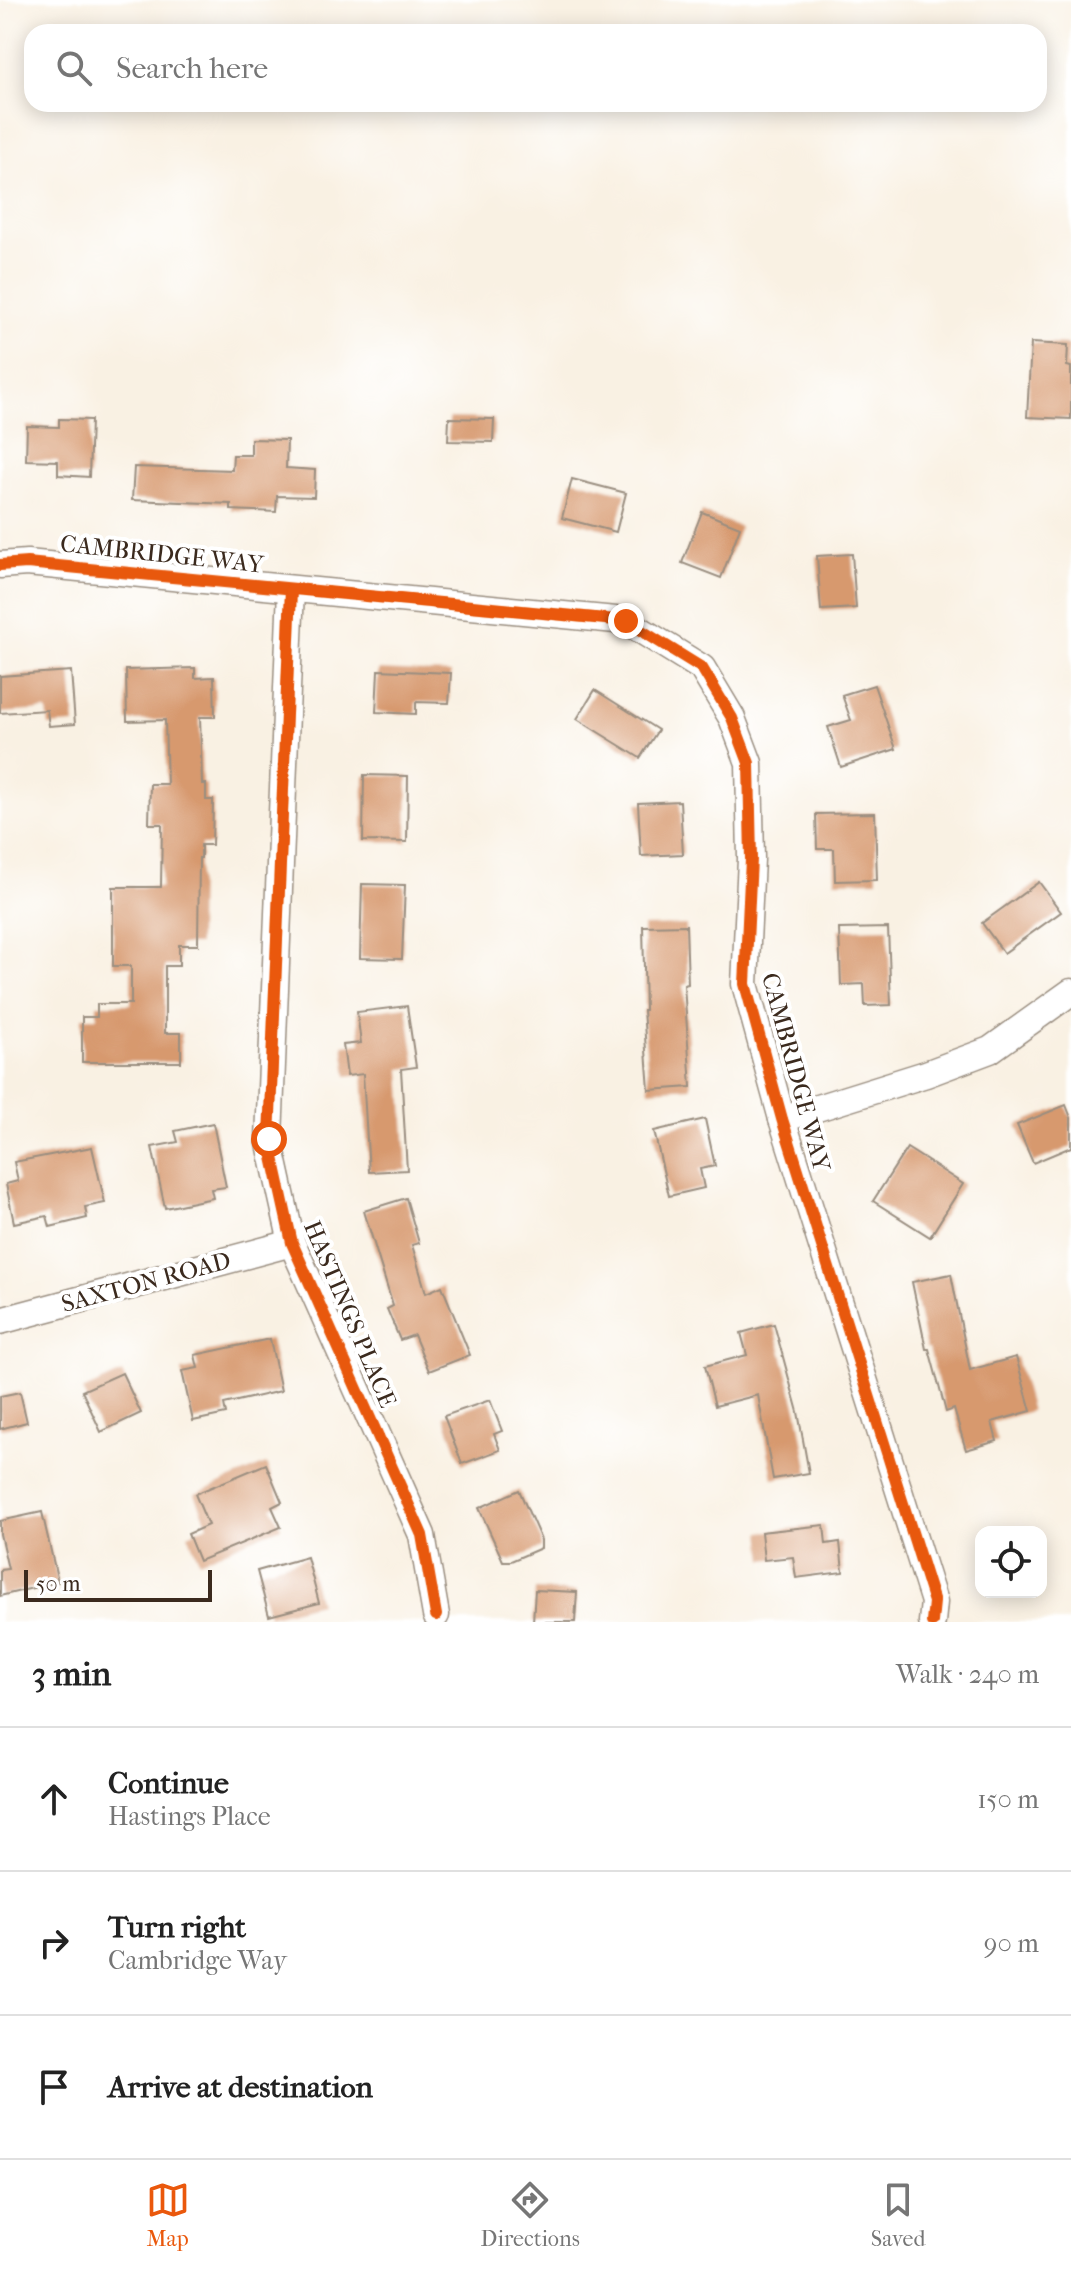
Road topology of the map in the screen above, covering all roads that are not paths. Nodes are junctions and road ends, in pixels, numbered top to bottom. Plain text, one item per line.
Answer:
1 (0, 565) edge
2 (291, 589) junction
3 (1068, 1002) edge
4 (782, 1119) junction
5 (292, 1243) junction
6 (0, 1321) edge
7 (436, 1615) dead end
8 (932, 1622) edge

1 - 2 street, CAMBRIDGE WAY
2 - 4 street, CAMBRIDGE WAY
2 - 5 street, HASTINGS PLACE
3 - 4 street
4 - 8 street, CAMBRIDGE WAY
5 - 6 street, SAXTON ROAD
5 - 7 street, HASTINGS PLACE

